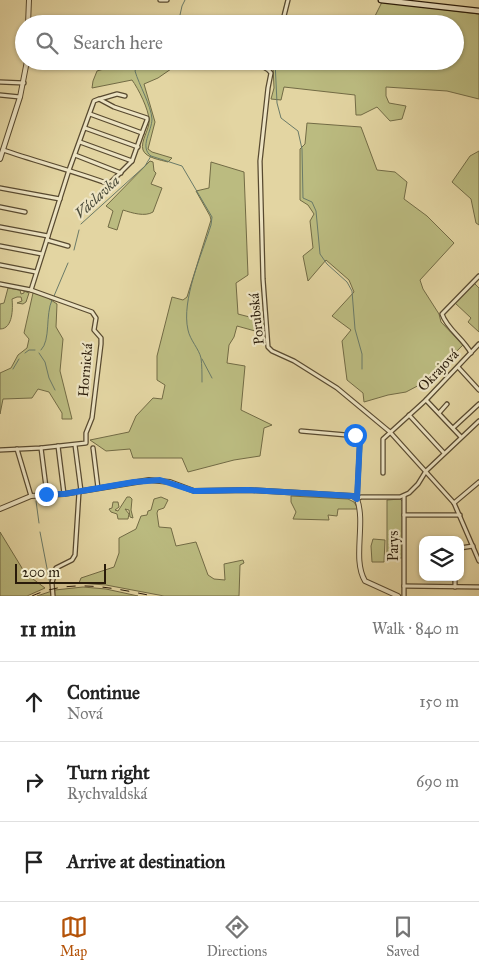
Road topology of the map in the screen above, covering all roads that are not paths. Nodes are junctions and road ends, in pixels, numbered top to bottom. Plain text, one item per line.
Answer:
1 (29, 0) edge
2 (160, 0) edge
3 (167, 0) edge
4 (288, 0) edge
5 (381, 0) edge
6 (479, 11) edge
7 (28, 15) edge
8 (284, 15) edge
9 (26, 70) edge
10 (268, 70) edge
11 (0, 82) edge
12 (24, 83) junction
13 (0, 95) edge
14 (20, 96) junction
15 (125, 96) dead end
16 (99, 99) junction
17 (90, 114) junction
18 (85, 128) junction
19 (142, 133) junction
20 (80, 142) junction
21 (138, 147) junction
22 (3, 150) junction
23 (75, 156) junction
24 (0, 159) edge
25 (132, 161) junction
26 (70, 170) junction
27 (121, 173) junction
28 (0, 188) edge
29 (60, 199) junction
30 (0, 207) edge
31 (25, 212) dead end
32 (0, 227) edge
33 (47, 238) junction
34 (0, 246) edge
35 (68, 246) dead end
36 (42, 254) junction
37 (0, 265) edge
38 (36, 272) junction
39 (479, 276) edge
40 (0, 284) edge
41 (30, 290) junction
42 (479, 344) edge
43 (471, 352) junction
44 (458, 367) junction
45 (479, 390) edge
46 (426, 400) junction
47 (447, 404) dead end
48 (479, 404) edge
49 (439, 413) junction
50 (409, 415) junction
51 (479, 421) edge
52 (453, 428) junction
53 (301, 431) dead end
54 (390, 432) junction
55 (461, 437) junction
56 (75, 444) junction
57 (58, 446) junction
58 (41, 448) junction
59 (93, 448) dead end
60 (16, 449) junction
61 (0, 450) edge
62 (444, 453) junction
63 (426, 471) junction
64 (383, 473) dead end
65 (479, 482) edge
66 (98, 488) junction
67 (80, 492) junction
68 (46, 494) junction
69 (64, 494) junction
70 (32, 496) junction
71 (404, 496) junction
72 (357, 499) junction
73 (454, 503) junction
74 (0, 509) edge
75 (404, 515) junction
76 (460, 515) junction
77 (473, 546) junction
78 (464, 547) edge
79 (479, 561) edge
80 (455, 581) edge
81 (404, 586) junction
82 (454, 587) junction
83 (479, 587) edge
84 (53, 596) edge
85 (398, 596) edge
86 (404, 596) edge

1 - 7 street
2 - 3 street
4 - 8 street
5 - 6 main road
9 - 12 street
10 - 54 street, Porubská
11 - 12 street
12 - 14 street
13 - 14 street
14 - 22 street
15 - 16 street
16 - 17 street
16 - 19 street
17 - 18 street
17 - 19 street
18 - 20 street
18 - 21 street
19 - 21 street
20 - 23 street
20 - 25 street
21 - 25 street
22 - 24 street
22 - 26 street
23 - 26 street
23 - 27 street
25 - 27 street
26 - 27 street
26 - 29 street
28 - 29 street
29 - 33 street
30 - 31 street
32 - 33 street
33 - 35 street
33 - 36 street
34 - 36 street
36 - 38 street
37 - 38 street
38 - 41 street
39 - 43 street, Okrajová
40 - 41 street, Hornická
41 - 56 street, Hornická
42 - 43 street
43 - 44 street, Okrajová
44 - 45 street
44 - 46 street, Okrajová
46 - 49 street
46 - 50 street, Okrajová
47 - 49 street
48 - 52 street
49 - 52 street
50 - 54 street, Okrajová
50 - 62 street
51 - 55 street
52 - 55 street
53 - 72 street
54 - 63 street, Porubská
54 - 64 street
55 - 62 street
56 - 57 street
56 - 67 street
57 - 58 street
57 - 69 street
58 - 60 street
58 - 68 street
59 - 66 street
60 - 61 street
60 - 70 street
62 - 63 street
63 - 71 street
63 - 73 street, Porubská
65 - 73 street
66 - 67 street
66 - 72 street
67 - 69 street
67 - 84 street
68 - 69 street
68 - 70 street
70 - 74 street
71 - 72 street
71 - 75 street, Parys
72 - 85 street
73 - 76 street, Porubská
75 - 76 street
75 - 81 street, Parys
76 - 77 street, Porubská
77 - 78 street
77 - 79 street, Porubská
80 - 82 street
81 - 82 street
81 - 86 street, Parys
82 - 83 street

